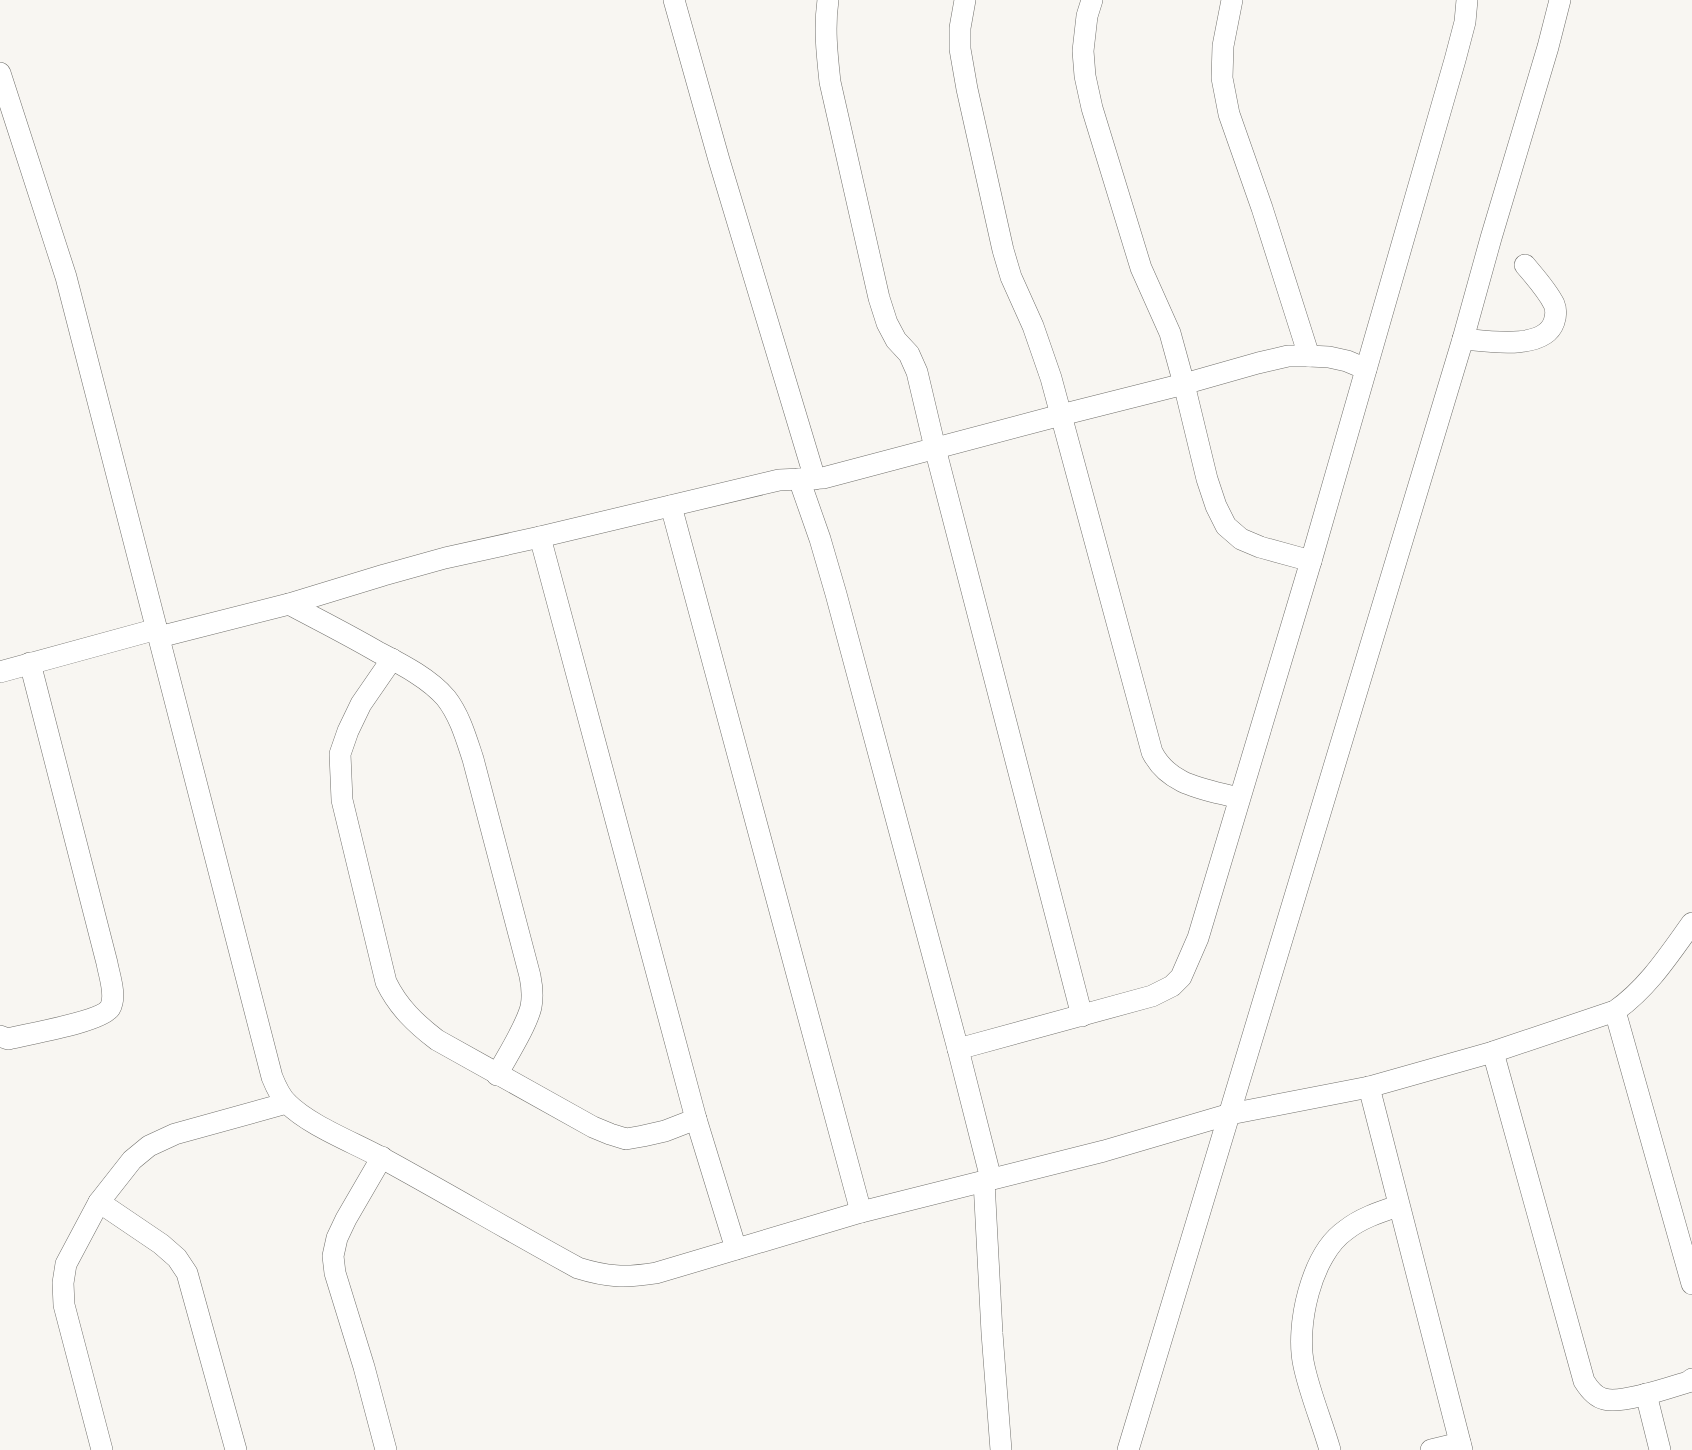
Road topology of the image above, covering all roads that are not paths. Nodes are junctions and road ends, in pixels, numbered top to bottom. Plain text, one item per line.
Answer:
1 (674, 0) edge
2 (828, 0) edge
3 (965, 0) edge
4 (1092, 0) edge
5 (1232, 0) edge
6 (1467, 0) edge
7 (1560, 0) edge
8 (0, 73) edge
9 (4, 99) edge
10 (1525, 264) dead end
11 (1463, 339) junction
12 (1309, 356) junction
13 (1366, 369) junction
14 (1184, 384) junction
15 (1061, 415) junction
16 (935, 448) junction
17 (807, 479) junction
18 (671, 506) junction
19 (540, 537) junction
20 (1311, 561) junction
21 (289, 604) junction
22 (158, 633) junction
23 (392, 659) junction
24 (30, 663) junction
25 (0, 672) edge
26 (1239, 798) junction
27 (1692, 924) edge
28 (1615, 1011) junction
29 (1082, 1016) junction
30 (0, 1036) edge
31 (958, 1049) junction
32 (1493, 1052) junction
33 (497, 1075) junction
34 (1368, 1088) junction
35 (287, 1103) junction
36 (1230, 1114) junction
37 (696, 1119) junction
38 (382, 1158) junction
39 (987, 1180) junction
40 (99, 1202) junction
41 (1398, 1206) junction
42 (861, 1212) junction
43 (736, 1250) junction
44 (1692, 1284) edge
45 (1692, 1379) edge
46 (1646, 1394) junction
47 (1461, 1446) edge
48 (102, 1450) edge
49 (236, 1450) edge
50 (386, 1450) edge
51 (1001, 1450) edge
52 (1128, 1450) edge
53 (1330, 1450) edge
54 (1431, 1450) edge
55 (1660, 1450) edge

1 - 17 street
2 - 16 street
3 - 15 street
4 - 14 street
5 - 12 street
6 - 13 street
7 - 11 street
8 - 9 street
9 - 22 street
10 - 11 street
11 - 36 street
12 - 13 street
12 - 14 street
13 - 20 street
14 - 15 street
14 - 20 street
15 - 16 street
15 - 26 street
16 - 17 street
16 - 29 street
17 - 18 street
17 - 31 street
18 - 19 street
18 - 42 street
19 - 21 street
19 - 37 street
20 - 26 street
21 - 22 street
21 - 23 street
22 - 24 street
22 - 35 street
23 - 33 street
23 - 33 street
24 - 25 street
24 - 30 street
26 - 29 street
27 - 28 street
28 - 32 street
28 - 44 street
29 - 31 street
31 - 39 street
32 - 34 street
32 - 46 street
33 - 37 street
34 - 36 street
34 - 41 street
35 - 38 street
35 - 40 street
36 - 39 street
36 - 52 street
37 - 43 street
38 - 43 street
38 - 50 street
39 - 42 street
39 - 51 street
40 - 48 street
40 - 49 street
41 - 47 street
41 - 53 street
42 - 43 street
45 - 46 street
46 - 55 street
47 - 54 street

